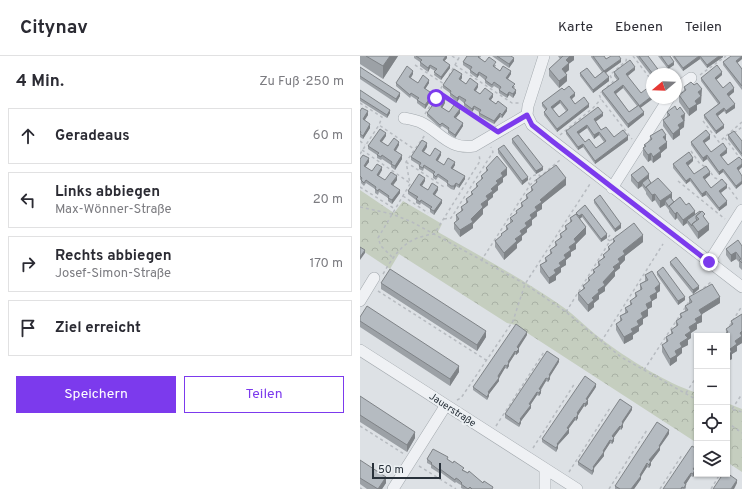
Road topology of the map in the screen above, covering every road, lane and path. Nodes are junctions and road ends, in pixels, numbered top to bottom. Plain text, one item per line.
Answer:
1 (452, 56) edge
2 (460, 56) edge
3 (544, 56) edge
4 (627, 56) edge
5 (633, 56) edge
6 (726, 56) edge
7 (458, 60) junction
8 (415, 65) dead end
9 (455, 66) junction
10 (646, 73) edge
11 (691, 78) joint
12 (444, 84) junction
13 (682, 85) edge
14 (438, 92) junction
15 (601, 98) junction
16 (360, 103) edge
17 (665, 104) edge
18 (528, 111) junction
19 (404, 118) dead end
20 (703, 121) dead end
21 (420, 122) junction
22 (742, 124) edge
23 (379, 125) junction
24 (429, 129) junction
25 (498, 132) junction
26 (730, 133) junction
27 (724, 138) junction
28 (360, 141) edge
29 (483, 141) junction
30 (552, 141) junction
31 (366, 145) junction
32 (638, 147) junction
33 (414, 149) junction
34 (362, 150) junction
35 (691, 151) dead end
36 (566, 152) junction
37 (360, 154) edge
38 (742, 161) edge
39 (406, 162) junction
40 (596, 175) junction
41 (540, 176) junction
42 (678, 181) dead end
43 (410, 184) junction
44 (530, 185) junction
45 (360, 186) edge
46 (444, 187) dead end
47 (612, 188) junction
48 (403, 196) junction
49 (742, 205) edge
50 (360, 207) edge
51 (394, 209) junction
52 (742, 210) edge
53 (428, 213) dead end
54 (392, 214) junction
55 (443, 219) junction
56 (733, 225) junction
57 (623, 232) edge
58 (434, 234) junction
59 (610, 235) dead end
60 (610, 241) junction
61 (663, 244) dead end
62 (392, 257) junction
63 (481, 261) junction
64 (709, 262) junction
65 (372, 282) junction
66 (711, 282) dead end
67 (525, 284) junction
68 (742, 287) edge
69 (360, 301) edge
70 (742, 306) edge
71 (566, 312) junction
72 (725, 333) edge
73 (601, 342) junction
74 (360, 350) edge
75 (544, 352) edge
76 (486, 360) junction
77 (644, 370) junction
78 (694, 381) edge
79 (575, 383) dead end
80 (686, 393) junction
81 (742, 394) edge
82 (694, 398) edge
83 (446, 405) junction
84 (610, 408) dead end
85 (732, 409) joint
86 (742, 412) edge
87 (730, 424) edge
88 (647, 430) dead end
89 (742, 433) edge
90 (490, 434) junction
91 (682, 455) dead end
92 (527, 458) junction
93 (545, 470) junction
94 (718, 477) edge
95 (564, 481) junction
96 (392, 489) edge
97 (545, 489) edge
98 (577, 489) edge
99 (609, 489) edge
100 (660, 489) edge
101 (711, 489) edge

1 - 7 path
2 - 7 path
3 - 18 street
4 - 15 path
5 - 10 path
6 - 11 path
7 - 9 path
8 - 12 path
9 - 12 path
9 - 18 path
11 - 13 street
12 - 14 path
14 - 21 path
14 - 25 path
15 - 30 path
15 - 32 path
16 - 23 path
17 - 32 street
18 - 25 street
18 - 30 street
19 - 21 street
20 - 27 path
21 - 24 street
22 - 26 path
22 - 26 path
23 - 31 path
23 - 33 path
24 - 29 street
24 - 33 path
25 - 29 street
26 - 27 path
27 - 38 path
28 - 31 path
29 - 55 path
29 - 55 path
30 - 36 street
31 - 34 path
32 - 47 street
33 - 39 path
34 - 37 path
34 - 43 path
35 - 49 path
36 - 40 street
36 - 41 path
39 - 43 path
39 - 46 path
40 - 47 street
40 - 67 path
41 - 44 path
41 - 44 path
42 - 56 path
43 - 48 path
44 - 63 path
45 - 51 path
47 - 64 street
48 - 51 path
48 - 53 path
50 - 54 path
51 - 54 path
52 - 56 street
54 - 58 path
54 - 62 path
55 - 58 path
56 - 64 street
57 - 60 path
58 - 62 path
58 - 63 path
59 - 60 path
60 - 71 path
61 - 73 path
62 - 65 path
63 - 67 path
64 - 68 street
65 - 69 street
65 - 76 path
66 - 77 path
67 - 71 path
67 - 76 path
70 - 72 path
71 - 73 path
73 - 77 path
74 - 83 street, Jauerstraße
75 - 90 path
76 - 83 path
77 - 80 path
78 - 80 path
79 - 92 path
80 - 82 path
81 - 85 path
83 - 90 street, Jauerstraße
83 - 96 street
84 - 95 path
85 - 86 path
87 - 89 path
88 - 99 path
90 - 92 street, Jauerstraße
91 - 100 path
92 - 93 street, Jauerstraße
93 - 95 street, Jauerstraße
93 - 97 street
94 - 101 path
95 - 98 street, Jauerstraße

